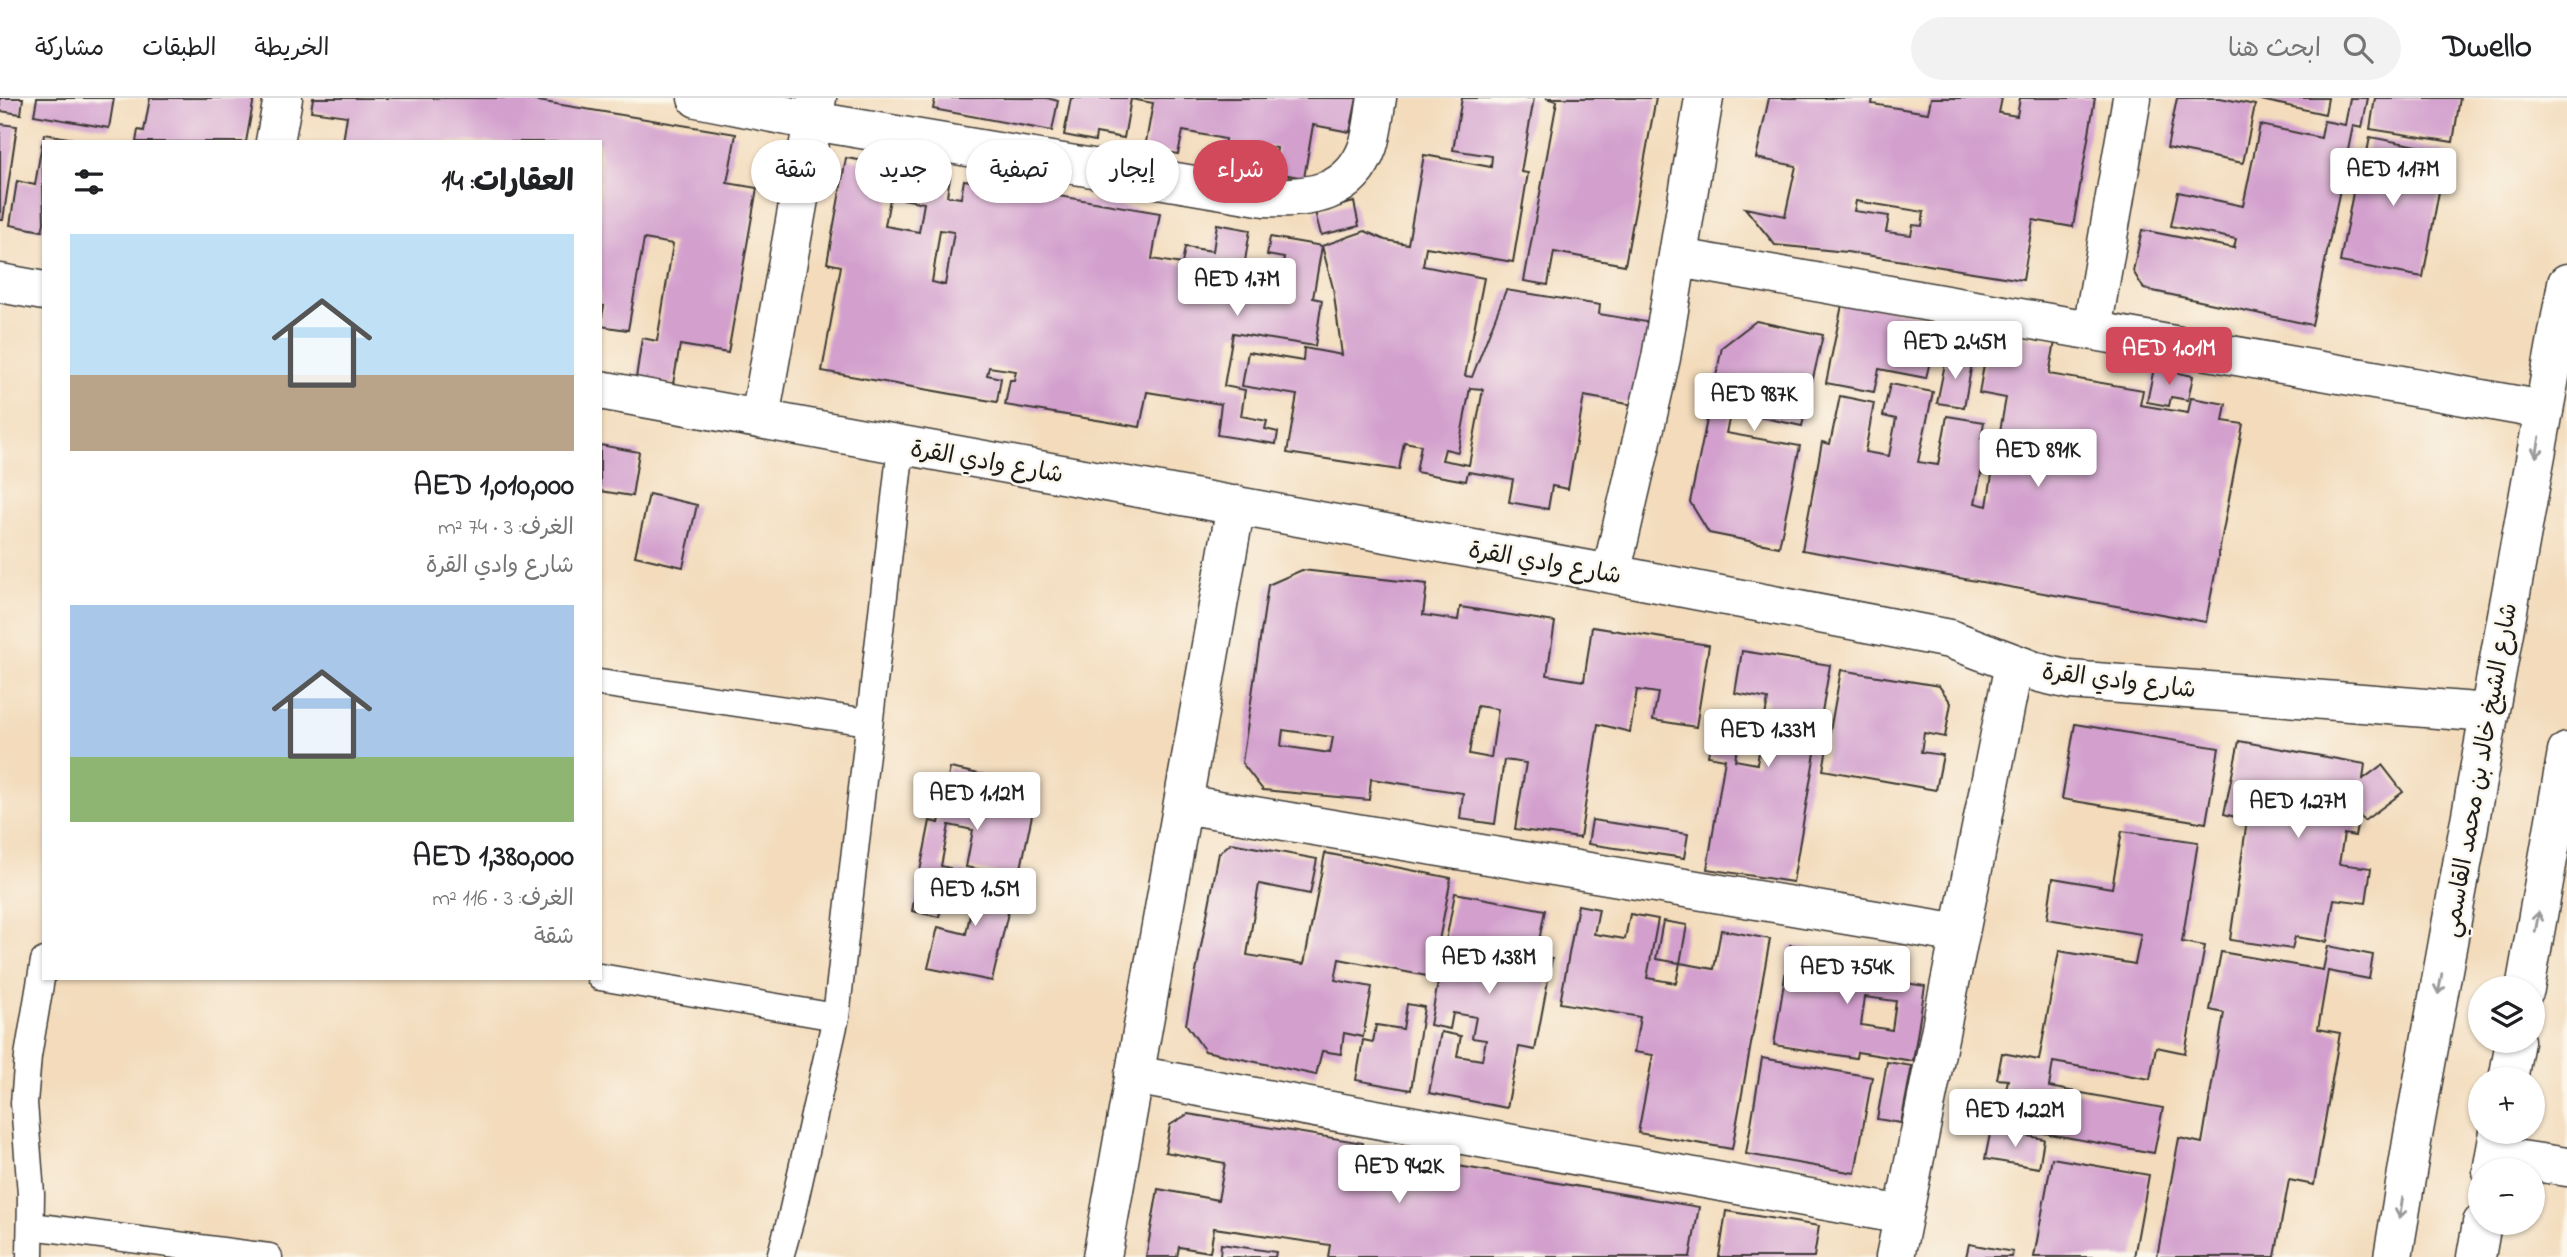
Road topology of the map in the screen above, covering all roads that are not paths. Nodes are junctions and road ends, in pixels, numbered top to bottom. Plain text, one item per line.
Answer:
1 (283, 98) edge
2 (697, 98) edge
3 (1377, 98) edge
4 (1704, 98) edge
5 (2132, 98) edge
6 (815, 109) edge
7 (275, 140) edge
8 (1679, 258) junction
9 (0, 283) edge
10 (2567, 283) edge
11 (42, 291) edge
12 (2092, 330) junction
13 (602, 390) edge
14 (2544, 410) junction
15 (760, 418) junction
16 (901, 446) junction
17 (1236, 505) junction
18 (1611, 574) junction
19 (2014, 664) junction
20 (602, 684) edge
21 (2489, 713) junction
22 (869, 722) junction
23 (2567, 752) edge
24 (1183, 804) junction
25 (1960, 934) junction
26 (42, 973) edge
27 (2527, 976) edge
28 (602, 977) edge
29 (836, 1017) junction
30 (1134, 1075) junction
31 (2495, 1153) edge
32 (2567, 1167) edge
33 (1903, 1215) junction
34 (32, 1226) junction
35 (2480, 1235) edge
36 (30, 1257) edge
37 (269, 1257) edge
38 (780, 1257) edge
39 (1102, 1257) edge
40 (1895, 1257) edge
41 (2393, 1257) edge
42 (2476, 1257) edge

1 - 7 street
2 - 6 street
3 - 6 street
4 - 8 street
5 - 12 street
6 - 15 street
8 - 12 street
8 - 18 street
9 - 11 street
10 - 14 street, شارع الشيخ خالد بن محمد القاسمي
12 - 14 street
13 - 15 street, شارع وادي القرة
14 -> 21 street, شارع الشيخ خالد بن محمد القاسمي
15 - 16 street, شارع وادي القرة
16 - 17 street, شارع وادي القرة
16 - 22 lane
17 - 18 street, شارع وادي القرة
17 - 24 street
18 - 19 street, شارع وادي القرة
19 - 21 street, شارع وادي القرة
19 - 25 street
20 - 22 lane
21 -> 41 street, شارع الشيخ خالد بن محمد القاسمي
22 - 29 lane
27 -> 23 street
24 - 25 street
24 - 30 street
25 - 33 street
26 - 34 lane
28 - 29 lane
29 - 38 lane
30 - 33 street
30 - 39 street
31 - 32 street
33 - 40 street
34 - 36 lane
34 - 37 lane
35 - 42 street

